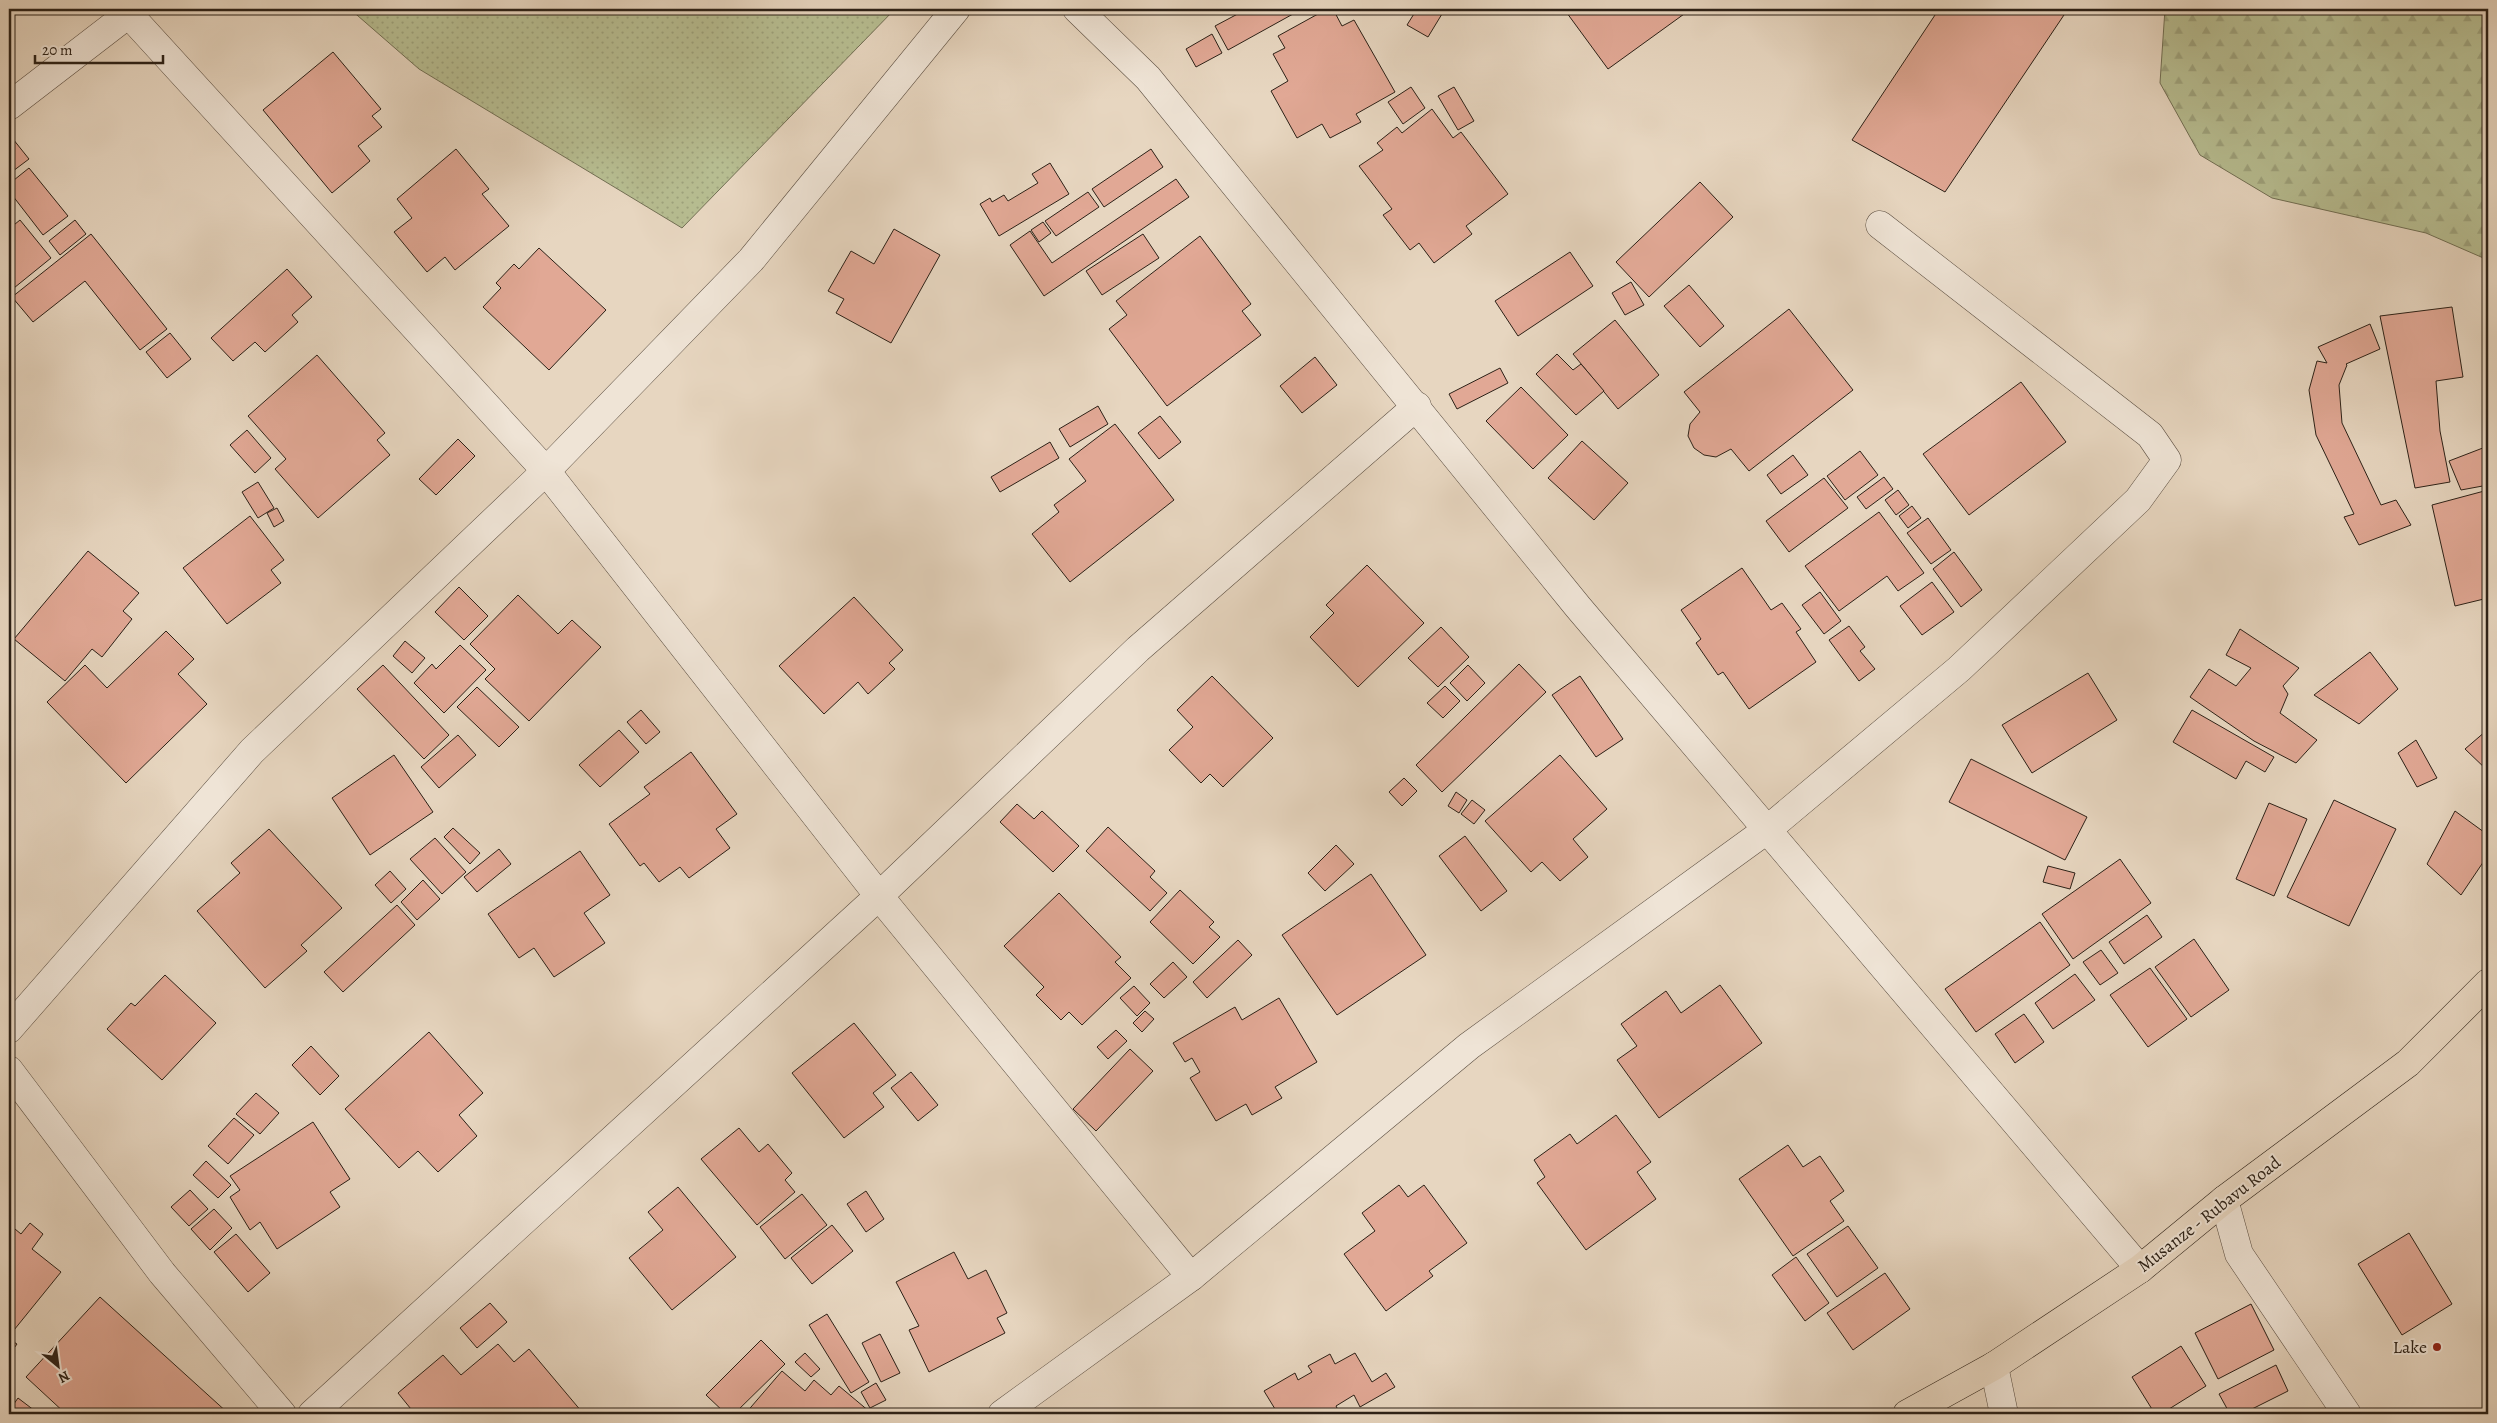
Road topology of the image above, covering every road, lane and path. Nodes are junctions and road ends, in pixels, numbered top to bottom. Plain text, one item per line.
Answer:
1 (956, 9) edge
2 (1077, 9) edge
3 (129, 11) edge
4 (9, 106) edge
5 (1880, 225) dead end
6 (1417, 406) junction
7 (546, 471) junction
8 (1768, 829) junction
9 (879, 896) junction
10 (2488, 983) edge
11 (9, 1030) edge
12 (9, 1070) edge
13 (2224, 1200) junction
14 (2140, 1269) junction
15 (1191, 1277) junction
16 (1994, 1366) junction
17 (282, 1414) edge
18 (312, 1414) edge
19 (1002, 1414) edge
20 (1907, 1414) edge
21 (2004, 1414) edge
22 (2347, 1414) edge

1 - 7 street
2 - 6 street
3 - 4 street
3 - 7 street
5 - 8 street
6 - 8 street
6 - 9 street
7 - 9 street
7 - 11 street
8 - 14 street
8 - 15 street
9 - 15 street
9 - 18 street
10 - 13 highway, Musanze - Rubavu Road
12 - 17 street
13 - 14 highway, Musanze - Rubavu Road
13 - 22 street
14 - 16 highway, Musanze - Rubavu Road
15 - 19 street
16 - 20 highway, Musanze - Rubavu Road
16 - 21 street

